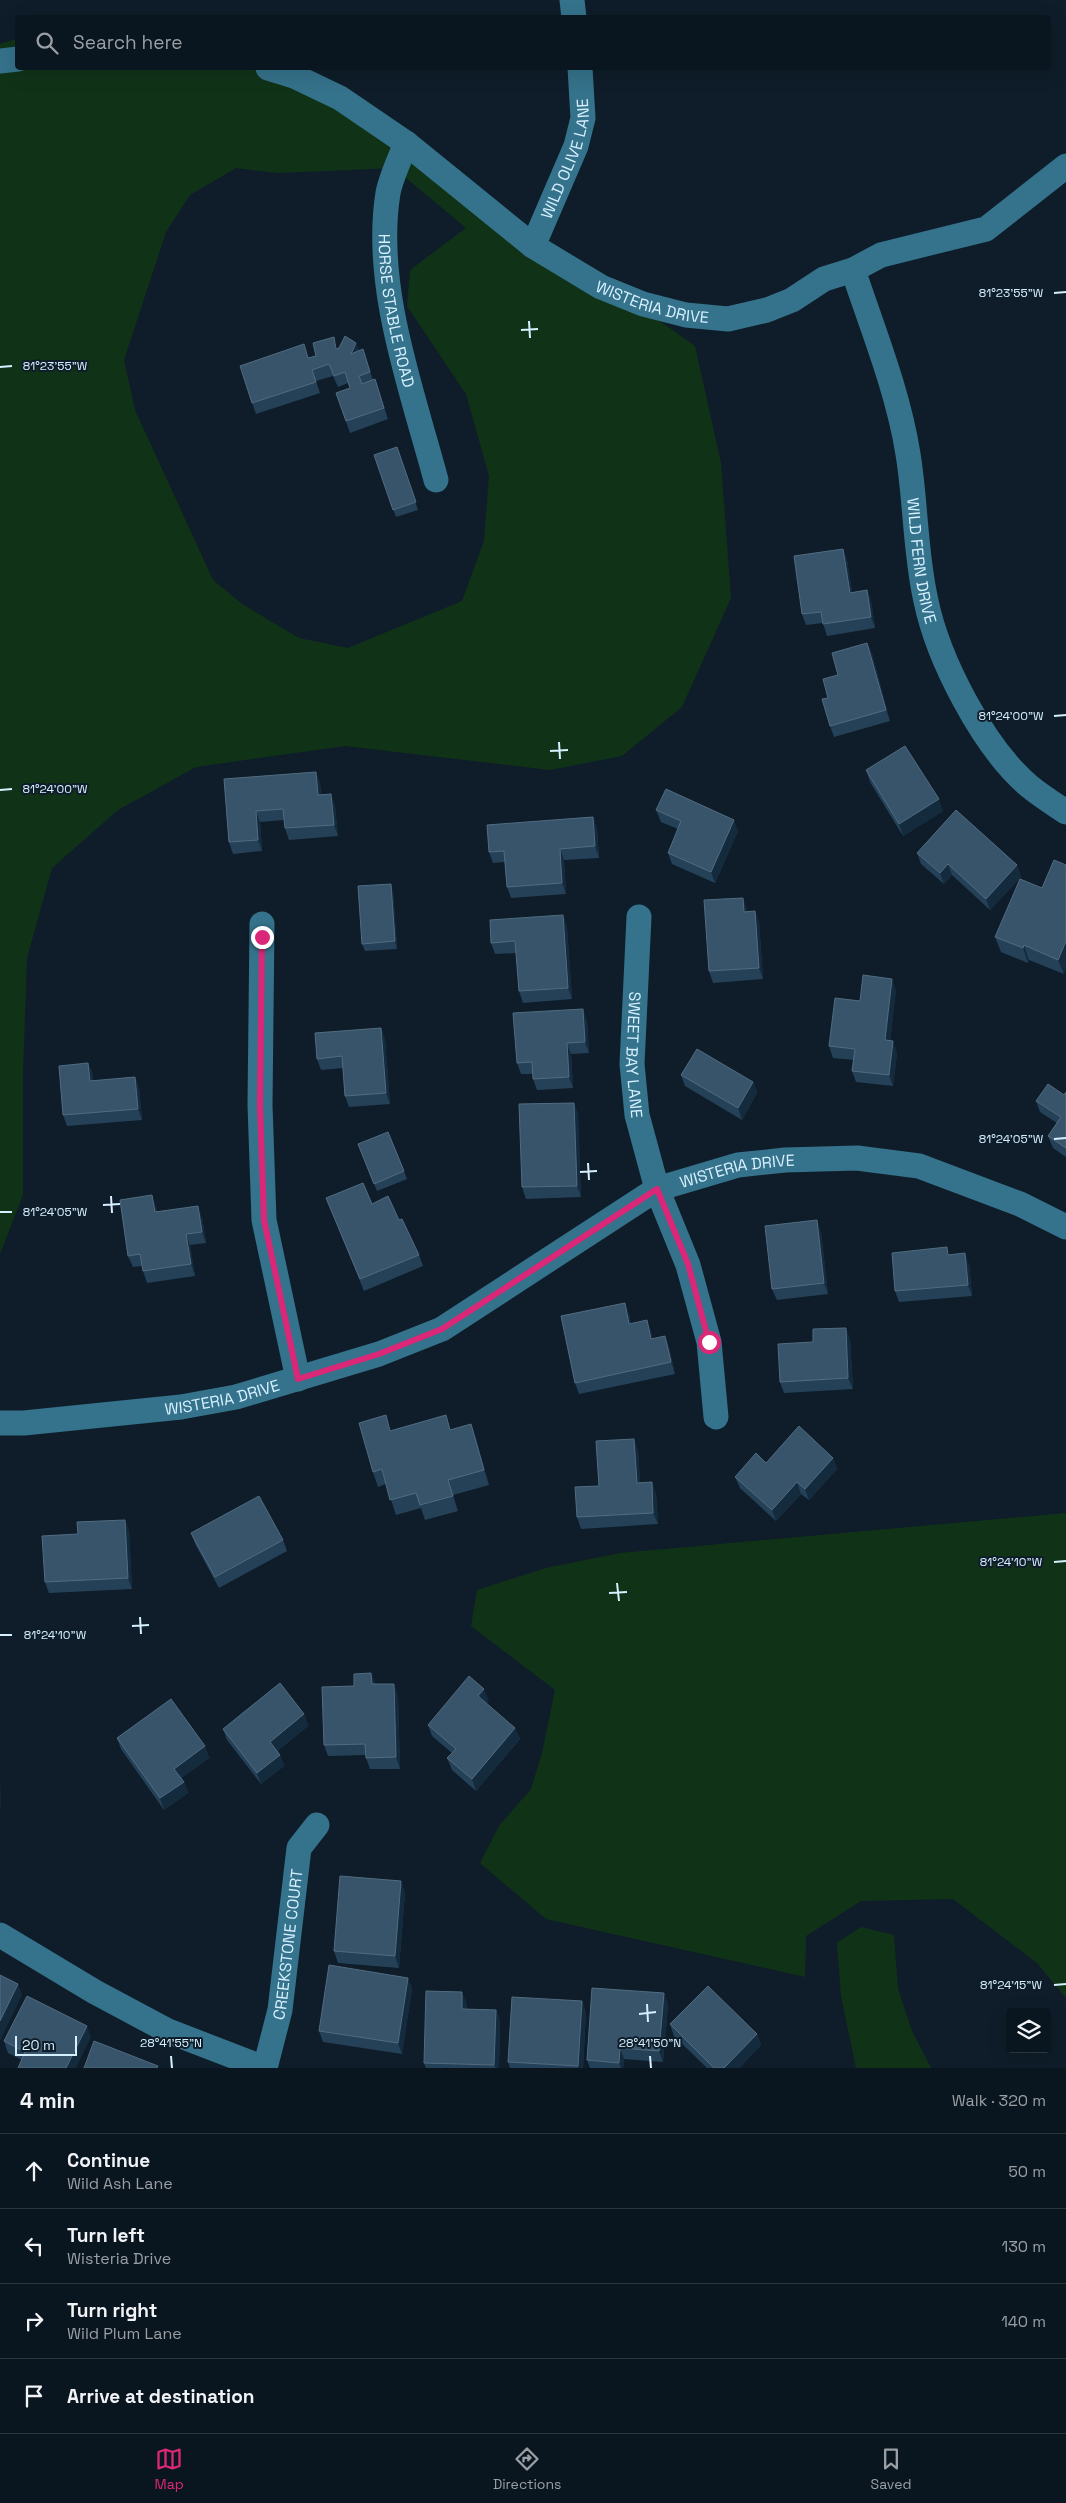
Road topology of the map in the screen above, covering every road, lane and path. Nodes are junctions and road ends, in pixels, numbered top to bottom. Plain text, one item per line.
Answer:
1 (572, 0) edge
2 (574, 15) edge
3 (15, 59) edge
4 (0, 61) edge
5 (274, 70) edge
6 (580, 70) edge
7 (406, 143) junction
8 (1066, 166) edge
9 (533, 246) junction
10 (853, 270) junction
11 (436, 480) dead end
12 (1066, 812) edge
13 (638, 917) dead end
14 (262, 924) dead end
15 (657, 1189) junction
16 (1066, 1226) edge
17 (298, 1379) junction
18 (716, 1417) dead end
19 (0, 1424) edge
20 (317, 1825) dead end
21 (0, 1935) edge
22 (264, 2068) edge

1 - 2 street
3 - 4 street
5 - 7 street, WISTERIA DRIVE
6 - 9 street, WILD OLIVE LANE
7 - 9 street, WISTERIA DRIVE
7 - 11 street, HORSE STABLE ROAD
8 - 10 street, WISTERIA DRIVE
9 - 10 street, WISTERIA DRIVE
10 - 12 street, WILD FERN DRIVE
13 - 15 street, SWEET BAY LANE
14 - 17 street
15 - 16 street, WISTERIA DRIVE
15 - 17 street, WISTERIA DRIVE
15 - 18 street, SWEET BAY LANE
17 - 19 street, WISTERIA DRIVE
20 - 22 street, CREEKSTONE COURT
21 - 22 street

